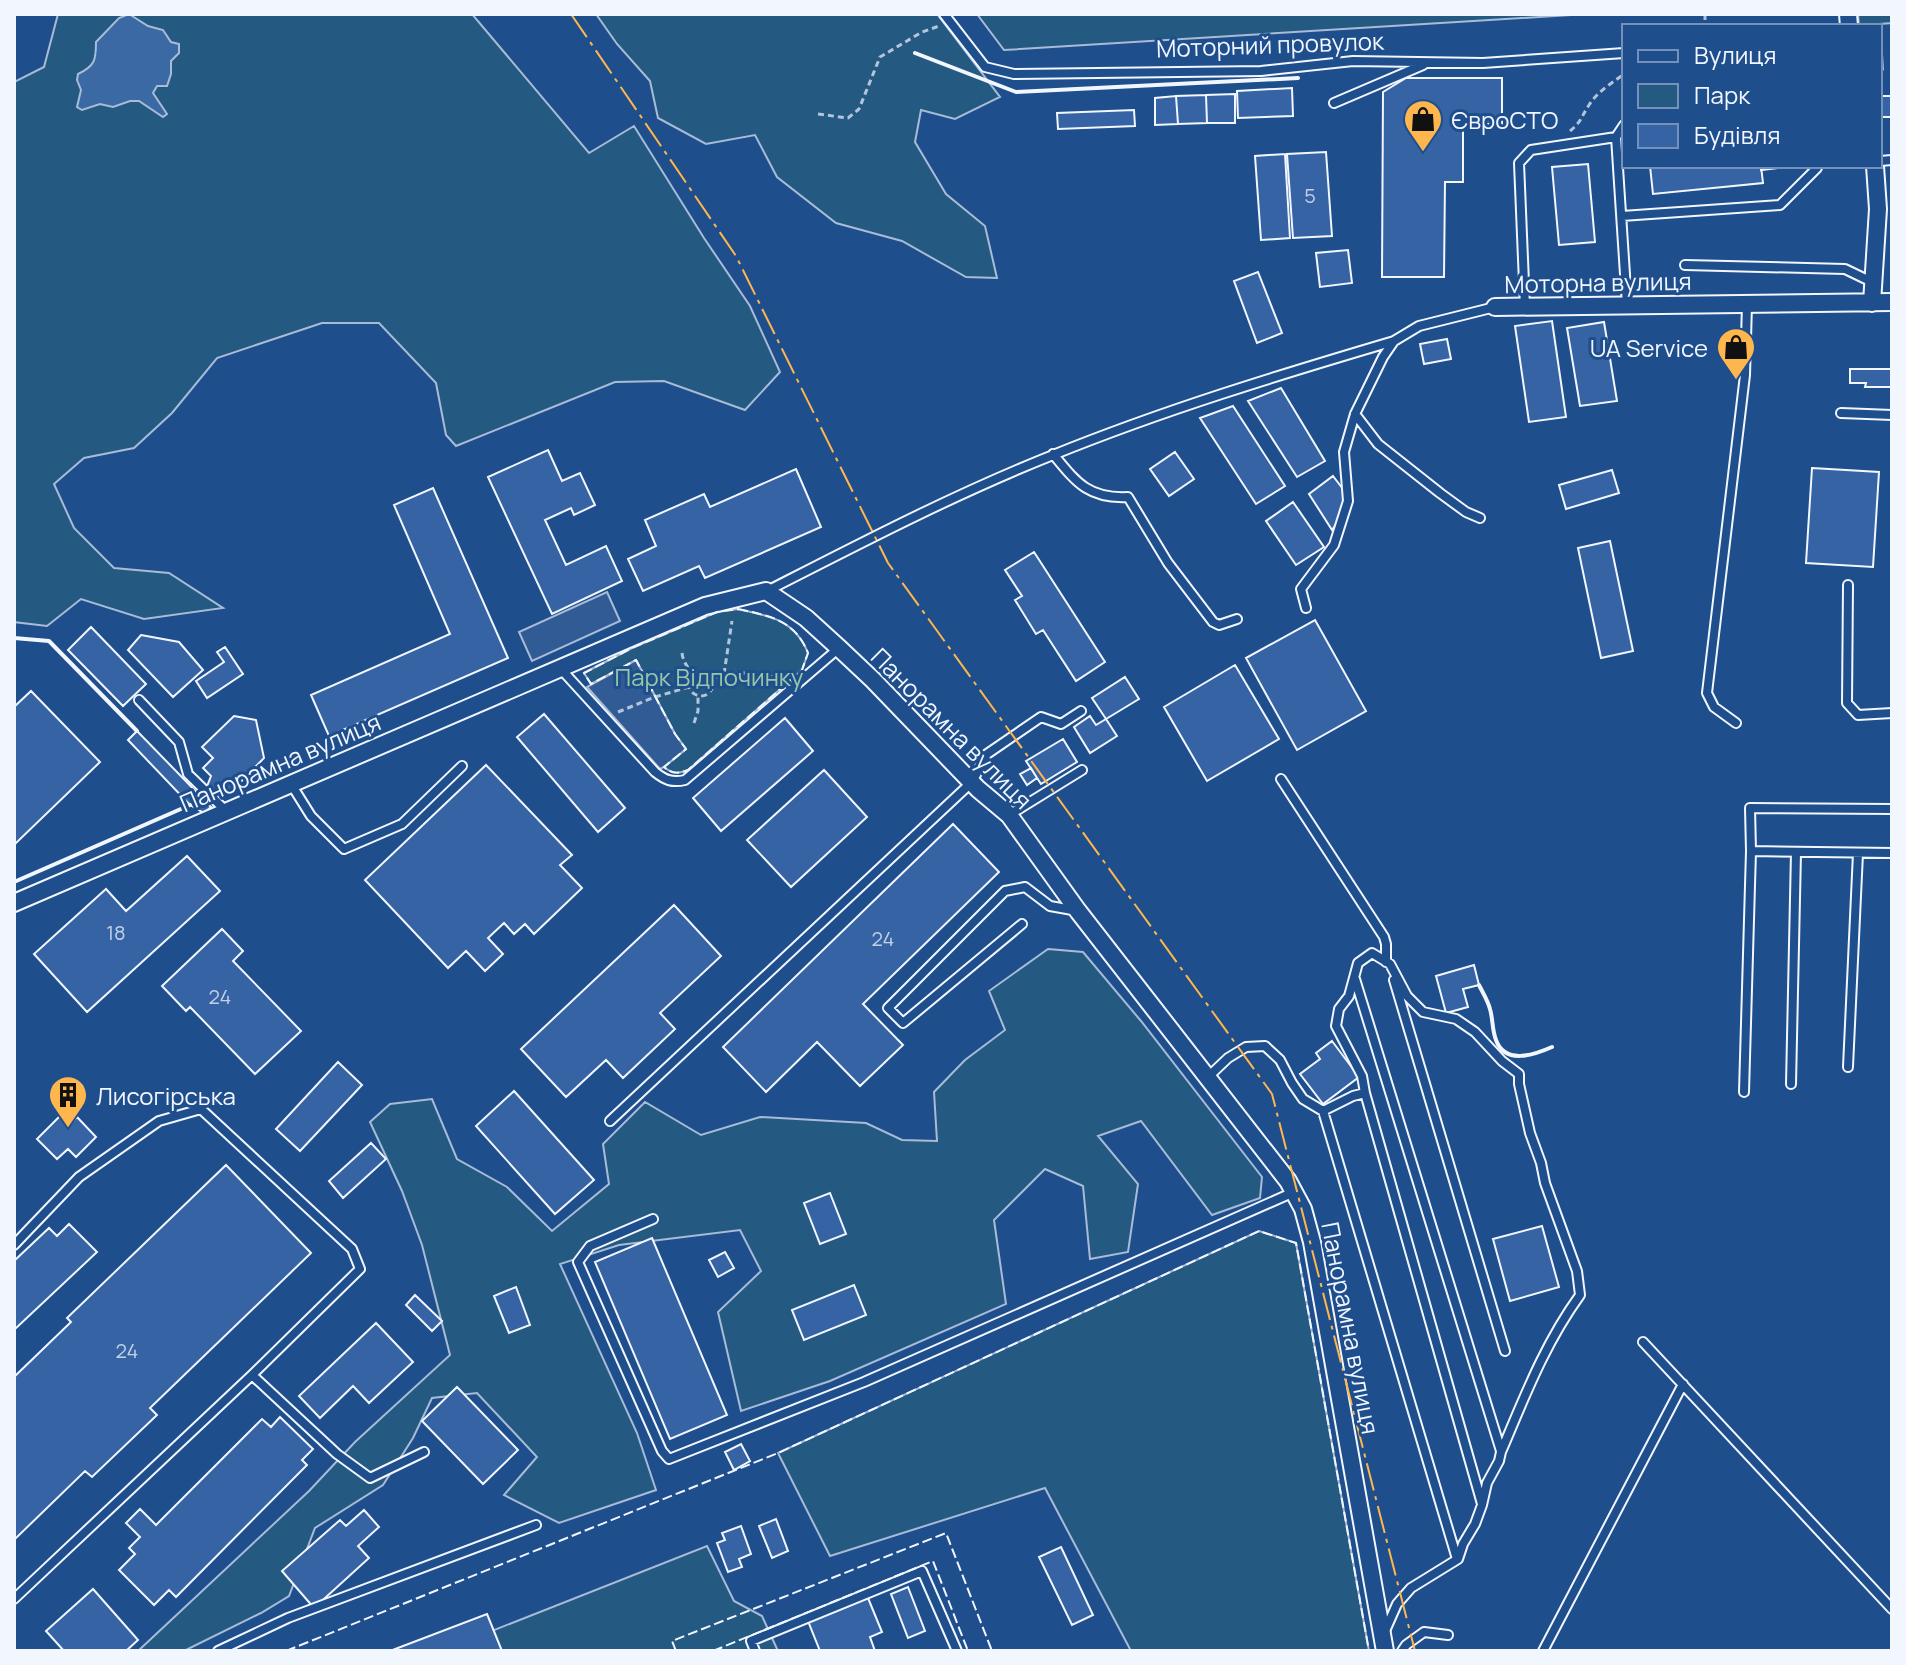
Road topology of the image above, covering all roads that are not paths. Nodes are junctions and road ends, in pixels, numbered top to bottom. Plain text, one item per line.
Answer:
1 (947, 18) edge
2 (1622, 53) edge
3 (1428, 63) junction
4 (1334, 103) dead end
5 (1622, 128) edge
6 (1616, 137) junction
7 (1817, 168) edge
8 (1875, 168) edge
9 (1622, 216) junction
10 (1685, 265) dead end
11 (1873, 283) junction
12 (1892, 302) edge
13 (1872, 303) junction
14 (1747, 304) junction
15 (1627, 305) junction
16 (1495, 307) joint
17 (1525, 307) junction
18 (1394, 341) junction
19 (1841, 413) dead end
20 (1355, 414) junction
21 (1892, 415) edge
22 (1053, 454) junction
23 (1480, 518) dead end
24 (1848, 585) dead end
25 (766, 591) junction
26 (1306, 608) dead end
27 (1237, 619) dead end
28 (839, 648) junction
29 (560, 668) junction
30 (139, 700) dead end
31 (1081, 711) dead end
32 (1892, 713) edge
33 (1736, 723) dead end
34 (462, 766) dead end
35 (1082, 770) dead end
36 (1281, 779) dead end
37 (972, 782) junction
38 (291, 783) junction
39 (1892, 809) edge
40 (226, 811) junction
41 (1009, 815) junction
42 (1751, 851) junction
43 (1796, 852) junction
44 (1858, 853) junction
45 (1892, 853) edge
46 (14, 903) edge
47 (1078, 911) junction
48 (1022, 924) dead end
49 (1388, 963) junction
50 (1354, 977) junction
51 (1848, 1067) dead end
52 (1208, 1078) junction
53 (1791, 1084) dead end
54 (1744, 1092) dead end
55 (1365, 1093) junction
56 (1323, 1111) junction
57 (610, 1121) dead end
58 (1294, 1192) junction
59 (653, 1219) dead end
60 (14, 1245) edge
61 (1643, 1342) dead end
62 (1505, 1351) dead end
63 (252, 1375) junction
64 (1683, 1384) junction
65 (424, 1452) dead end
66 (1501, 1452) junction
67 (1482, 1505) junction
68 (536, 1525) dead end
69 (1458, 1559) junction
70 (14, 1599) edge
71 (1892, 1609) edge
72 (1448, 1635) dead end
73 (1384, 1644) edge
74 (218, 1651) edge
75 (755, 1651) edge
76 (957, 1651) edge
77 (1402, 1651) edge
78 (1543, 1651) edge

1 - 3 lane, Моторний провулок
2 - 3 lane, Моторний провулок
3 - 4 lane
5 - 6 lane
6 - 9 lane
6 - 17 lane
7 - 9 lane
8 - 11 street
9 - 15 lane
10 - 11 lane
11 - 13 street
12 - 13 street, Моторна вулиця
13 - 14 street, Моторна вулиця
14 - 15 street, Моторна вулиця
14 - 33 lane
15 - 17 street, Моторна вулиця
16 - 17 street, Моторна вулиця
16 - 18 lane, Моторна вулиця
18 - 20 lane
18 - 22 lane, Моторна вулиця
19 - 21 lane
20 - 23 lane
20 - 26 lane
22 - 25 lane, Моторна вулиця
22 - 27 lane
24 - 32 lane
25 - 28 street, Панорамна вулиця
25 - 29 street, Панорамна вулиця
28 - 29 lane
28 - 37 street, Панорамна вулиця
29 - 38 street, Панорамна вулиця
30 - 40 lane
31 - 37 lane
34 - 38 lane
35 - 41 lane
36 - 49 lane
37 - 41 street, Панорамна вулиця
37 - 57 lane
38 - 40 street, Панорамна вулиця
39 - 42 lane
40 - 46 street, Панорамна вулиця
41 - 47 street, Панорамна вулиця
42 - 43 lane
42 - 54 lane
43 - 44 lane
43 - 53 lane
44 - 45 lane
44 - 51 lane
47 - 48 lane
47 - 52 street, Панорамна вулиця
49 - 50 lane
49 - 62 lane
49 - 66 lane
50 - 55 lane
50 - 66 lane
52 - 56 lane
52 - 58 street, Панорамна вулиця
55 - 56 lane
55 - 67 lane
56 - 69 lane
58 - 59 lane
58 - 73 street, Панорамна вулиця
60 - 63 lane
61 - 64 lane
63 - 65 lane
63 - 70 lane
64 - 71 lane
64 - 78 lane
66 - 67 lane
67 - 69 lane
68 - 74 lane
69 - 73 lane
72 - 77 lane
75 - 76 lane

